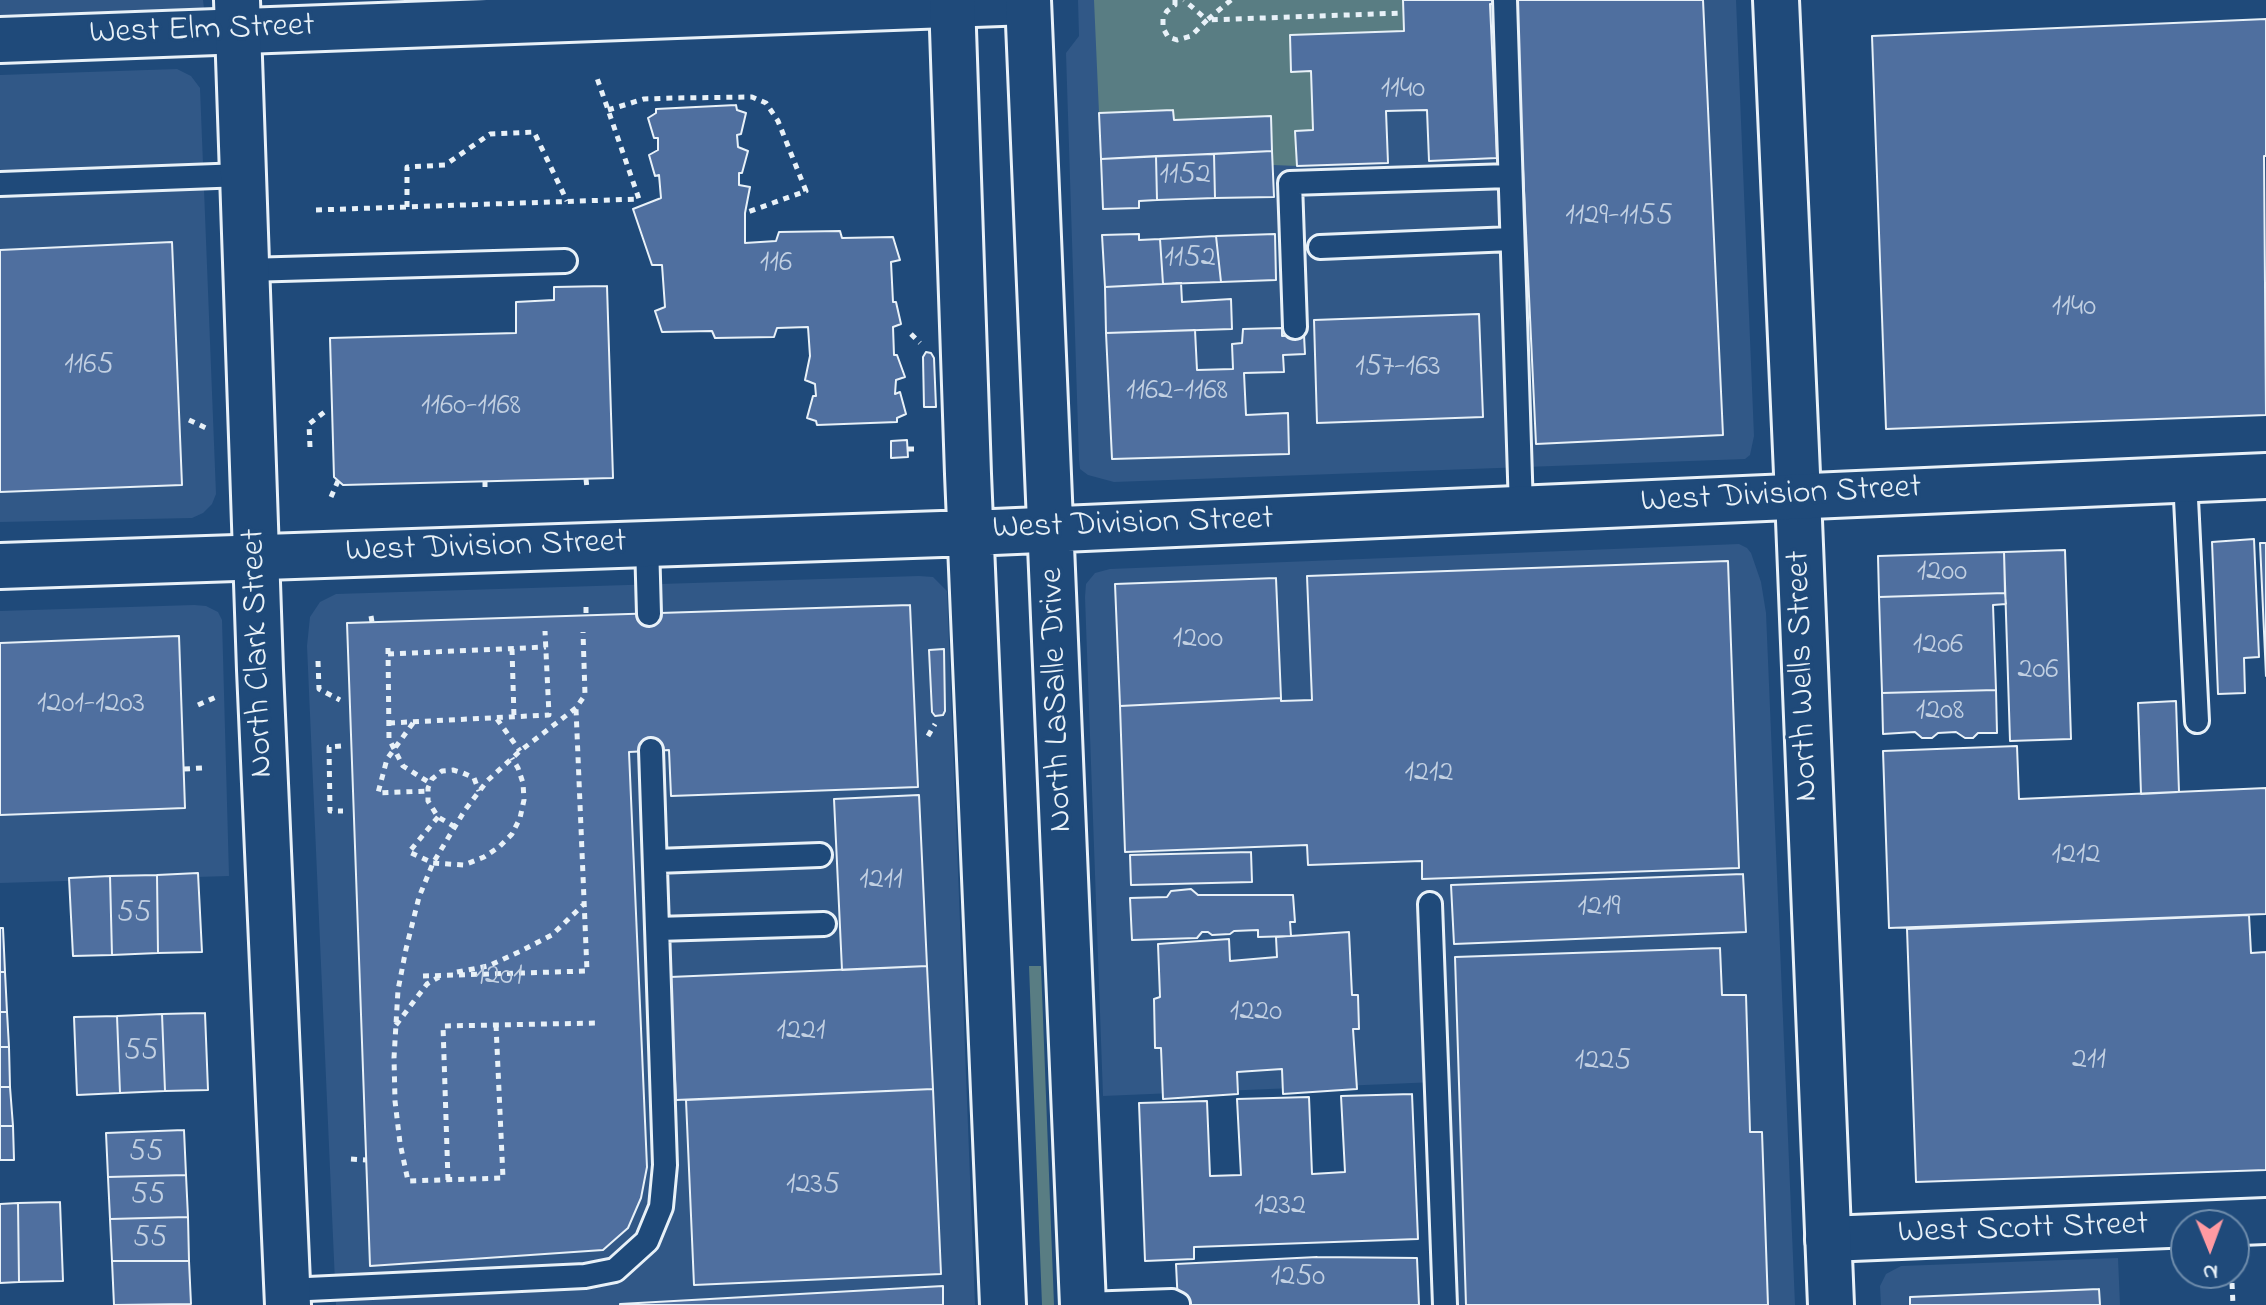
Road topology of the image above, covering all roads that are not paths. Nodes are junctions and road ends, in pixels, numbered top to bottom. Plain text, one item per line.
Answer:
1 (1505, 0) edge
2 (1776, 0) edge
3 (1028, 1) edge
4 (952, 3) edge
5 (612, 9) edge
6 (237, 16) edge
7 (0, 40) edge
8 (243, 175) junction
9 (1510, 176) junction
10 (0, 184) edge
11 (1512, 239) junction
12 (1320, 247) dead end
13 (565, 261) dead end
14 (246, 270) junction
15 (1295, 327) dead end
16 (2266, 476) edge
17 (2185, 479) junction
18 (1798, 496) junction
19 (1521, 509) junction
20 (1052, 528) junction
21 (971, 533) junction
22 (647, 543) junction
23 (256, 557) junction
24 (0, 566) edge
25 (649, 614) dead end
26 (2197, 721) dead end
27 (651, 750) dead end
28 (820, 855) dead end
29 (656, 861) junction
30 (1430, 904) dead end
31 (824, 924) dead end
32 (657, 929) junction
33 (2266, 1221) edge
34 (1828, 1239) junction
35 (288, 1297) edge
36 (1172, 1301) edge
37 (1003, 1305) edge
38 (1083, 1305) edge
39 (1445, 1305) edge
40 (1831, 1305) edge

1 - 9 lane
2 - 18 main road, North Wells Street
3 - 4 main road, West Elm Street
3 - 20 main road, North LaSalle Drive
4 - 5 main road, West Elm Street
4 - 21 main road
5 - 6 main road, West Elm Street
6 - 7 main road, West Elm Street
6 - 8 main road, North Clark Street
8 - 10 lane
8 - 14 main road, North Clark Street
9 - 11 lane
9 - 15 lane
11 - 12 lane
11 - 19 lane
13 - 14 lane
14 - 23 main road, North Clark Street
16 - 17 main road, West Division Street
17 - 18 main road, West Division Street
17 - 26 lane
18 - 19 main road, West Division Street
18 - 34 main road, North Wells Street
19 - 20 main road, West Division Street
20 - 21 main road, West Division Street
20 - 38 main road, North LaSalle Drive
21 - 22 main road, West Division Street
21 - 37 main road
22 - 23 main road, West Division Street
22 - 25 lane
23 - 24 main road, West Division Street
23 - 35 main road, North Clark Street
27 - 29 lane
28 - 29 lane
29 - 32 lane
30 - 39 lane
31 - 32 lane
32 - 35 lane
33 - 34 main road, West Scott Street
34 - 40 main road, North Wells Street
36 - 38 lane

